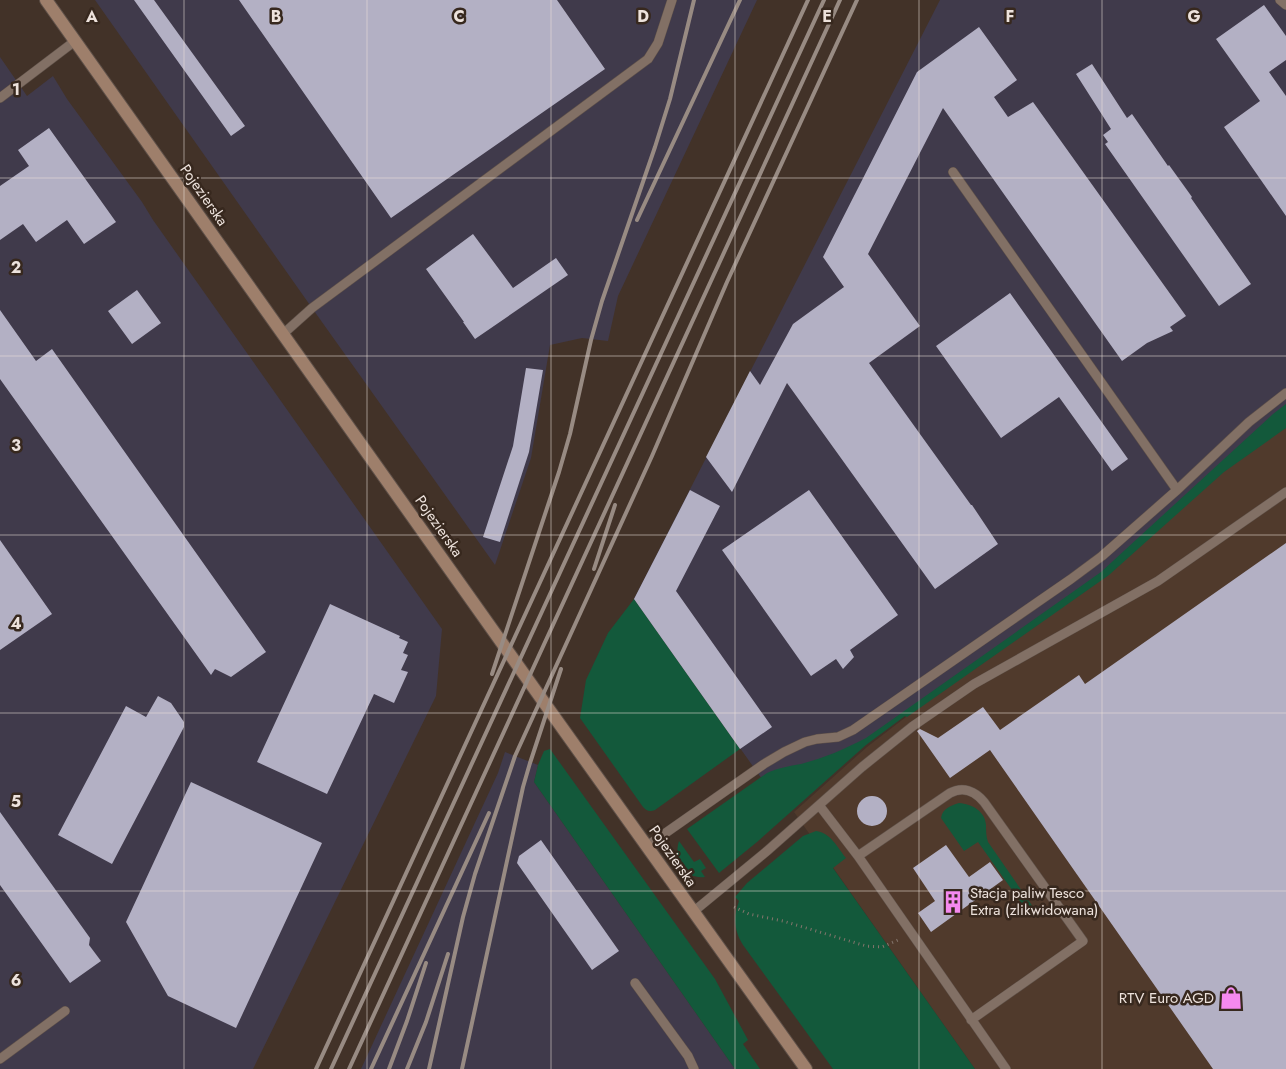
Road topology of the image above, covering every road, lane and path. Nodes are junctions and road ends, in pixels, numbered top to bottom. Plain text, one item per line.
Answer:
1 (46, 0) edge
2 (672, 0) edge
3 (1280, 0) edge
4 (1286, 5) edge
5 (75, 41) junction
6 (0, 98) edge
7 (952, 172) dead end
8 (283, 334) junction
9 (1286, 393) edge
10 (1177, 490) junction
11 (1286, 492) edge
12 (819, 805) junction
13 (647, 846) junction
14 (858, 856) junction
15 (734, 907) dead end
16 (693, 912) junction
17 (912, 934) junction
18 (636, 983) dead end
19 (65, 1010) dead end
20 (971, 1020) junction
21 (0, 1059) edge
22 (694, 1069) edge
23 (806, 1069) edge
24 (1006, 1069) edge

1 - 5 street, Pojezierska
2 - 8 lane
3 - 4 lane
5 - 6 lane
5 - 8 street, Pojezierska
7 - 10 lane
8 - 13 street, Pojezierska
9 - 10 lane
10 - 13 lane
11 - 12 lane
12 - 14 lane
12 - 16 lane
13 - 16 street, Pojezierska
14 - 17 lane
14 - 20 lane
15 - 17 path
16 - 23 street, Pojezierska
17 - 20 lane
18 - 22 lane
19 - 21 lane
20 - 24 lane

